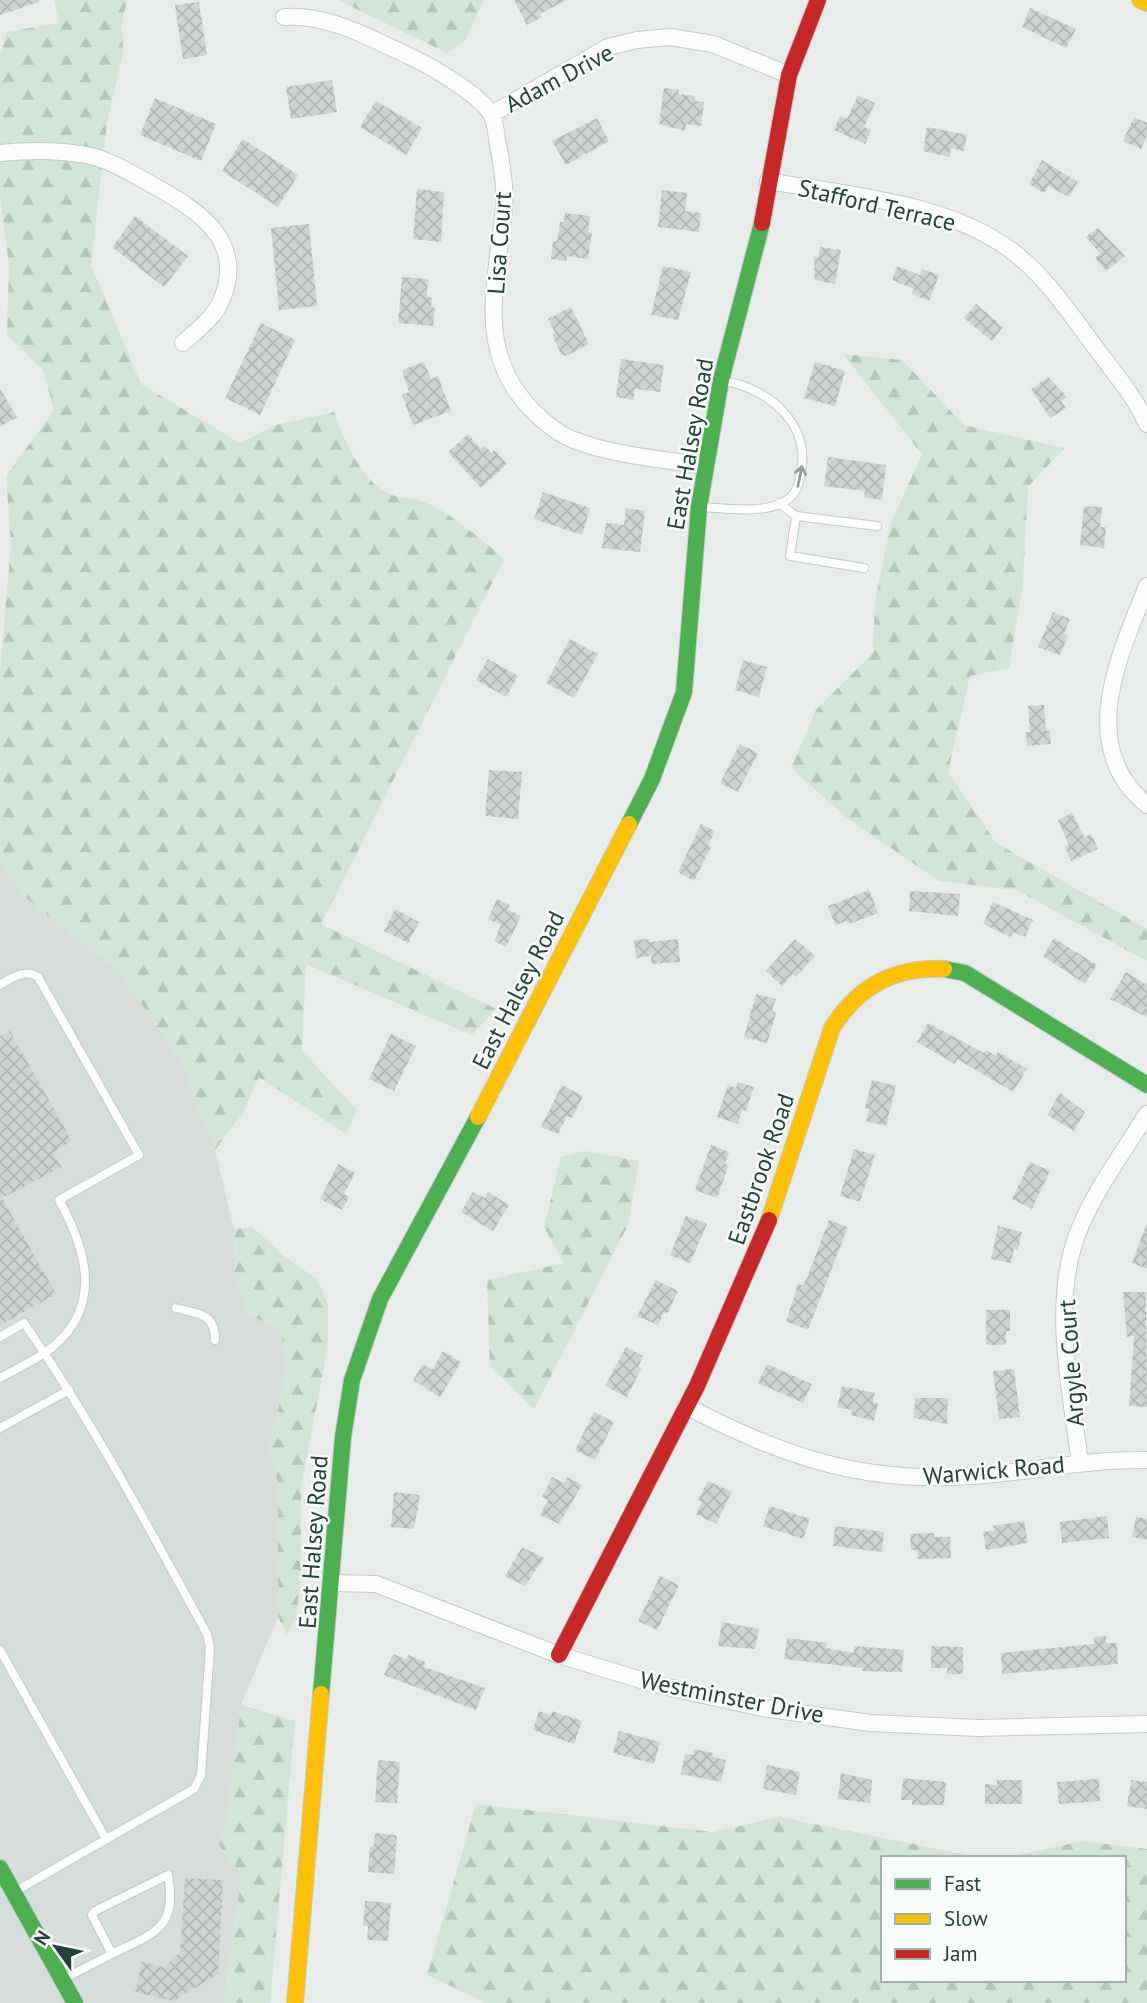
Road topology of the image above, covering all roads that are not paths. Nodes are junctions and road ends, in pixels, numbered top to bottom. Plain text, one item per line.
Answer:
1 (818, 0) edge
2 (1140, 0) edge
3 (1147, 3) edge
4 (284, 17) dead end
5 (789, 75) junction
6 (492, 114) junction
7 (0, 153) edge
8 (768, 181) junction
9 (183, 343) dead end
10 (721, 380) junction
11 (1147, 424) edge
12 (705, 466) junction
13 (779, 503) junction
14 (699, 507) junction
15 (796, 516) junction
16 (877, 526) dead end
17 (864, 568) dead end
18 (1147, 586) edge
19 (1147, 805) edge
20 (0, 985) edge
21 (1147, 1085) edge
22 (1147, 1114) edge
23 (176, 1308) dead end
24 (0, 1337) edge
25 (215, 1340) dead end
26 (44, 1353) junction
27 (0, 1378) edge
28 (69, 1390) junction
29 (686, 1406) junction
30 (0, 1428) edge
31 (1147, 1460) edge
32 (1080, 1464) junction
33 (333, 1583) junction
34 (0, 1650) edge
35 (559, 1655) junction
36 (1147, 1724) edge
37 (106, 1839) junction
38 (0, 1868) edge
39 (13, 1892) junction
40 (112, 1954) junction
41 (62, 1980) junction
42 (75, 2003) edge
43 (295, 2003) edge

1 - 5 street, East Halsey Road
2 - 3 street
4 - 6 street
5 - 6 street, Adam Drive
5 - 8 street, East Halsey Road
6 - 12 street, Lisa Court
7 - 9 street
8 - 10 street, East Halsey Road
8 - 11 street, Stafford Terrace
10 - 12 street, East Halsey Road
13 -> 10 lane
12 - 14 street, East Halsey Road
13 - 14 lane
13 - 15 lane
14 - 33 street, East Halsey Road
15 - 16 lane
15 - 17 lane
18 - 19 street
20 - 26 lane
21 - 29 street, Eastbrook Road
22 - 32 street, Argyle Court
23 - 25 lane
24 - 26 lane
26 - 27 lane
26 - 28 lane
28 - 30 lane
28 - 37 lane
29 - 32 street, Warwick Road
29 - 35 street, Eastbrook Road
31 - 32 street, Warwick Road
33 - 35 street, Westminster Drive
33 - 43 street, East Halsey Road
34 - 37 lane
35 - 36 street, Westminster Drive
37 - 39 lane
38 - 39 street
39 - 41 street
40 - 40 lane
40 - 41 lane
41 - 42 street

